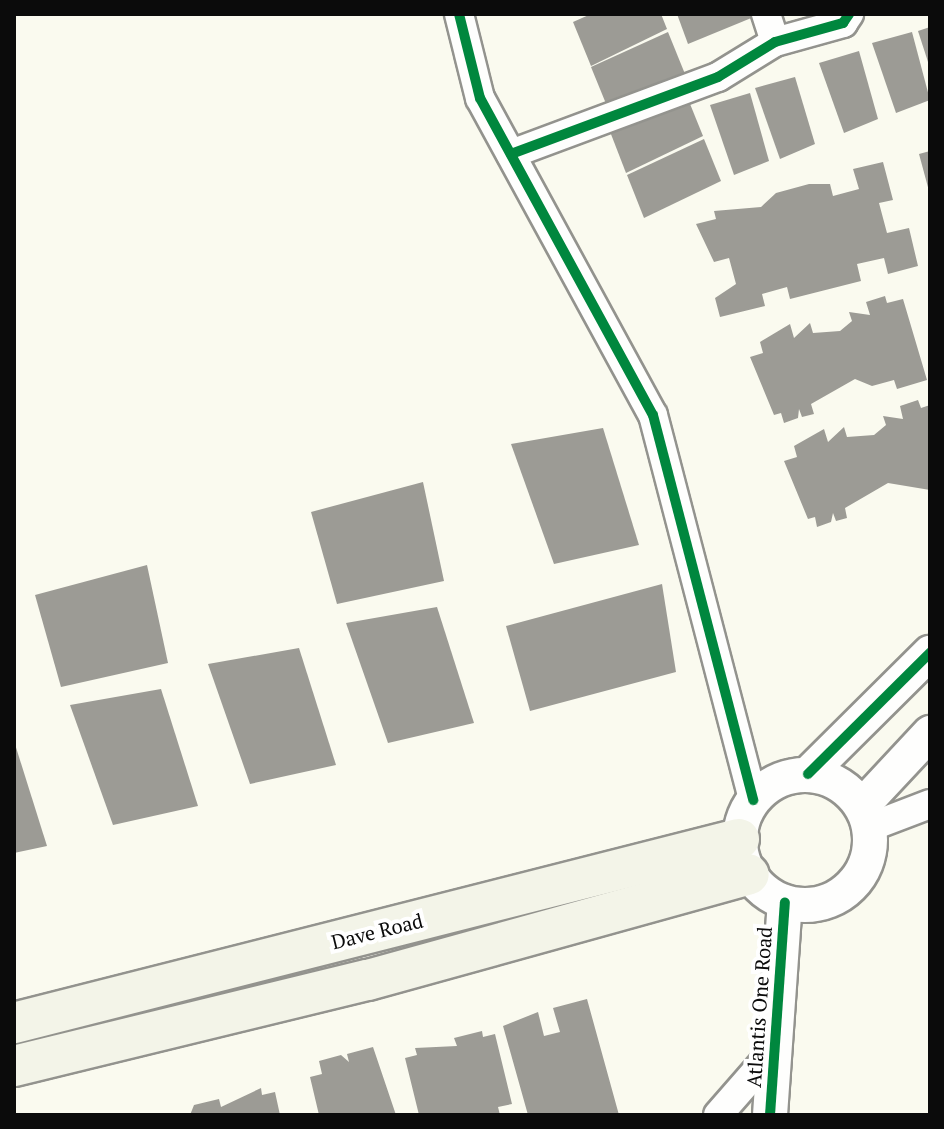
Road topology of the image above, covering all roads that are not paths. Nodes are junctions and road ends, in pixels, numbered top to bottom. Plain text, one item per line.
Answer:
1 (459, 14) edge
2 (766, 14) edge
3 (849, 14) edge
4 (775, 42) junction
5 (511, 154) junction
6 (930, 653) edge
7 (930, 733) edge
8 (808, 774) junction
9 (753, 800) junction
10 (930, 804) edge
11 (866, 816) junction
12 (744, 857) junction
13 (785, 903) junction
14 (14, 1023) edge
15 (772, 1053) junction
16 (14, 1066) edge
17 (718, 1115) edge
18 (770, 1115) edge

1 - 5 street
2 - 4 street
3 - 4 street
4 - 5 street
5 - 9 street
6 - 8 street
7 - 11 street
8 - 9 street
8 - 11 street
9 - 12 street
10 - 11 street
11 - 13 street
12 - 13 street
12 - 14 main road, Dave Road
12 - 16 main road
13 - 15 street, Atlantis One Road
15 - 17 street
15 - 18 street, Atlantis One Road

